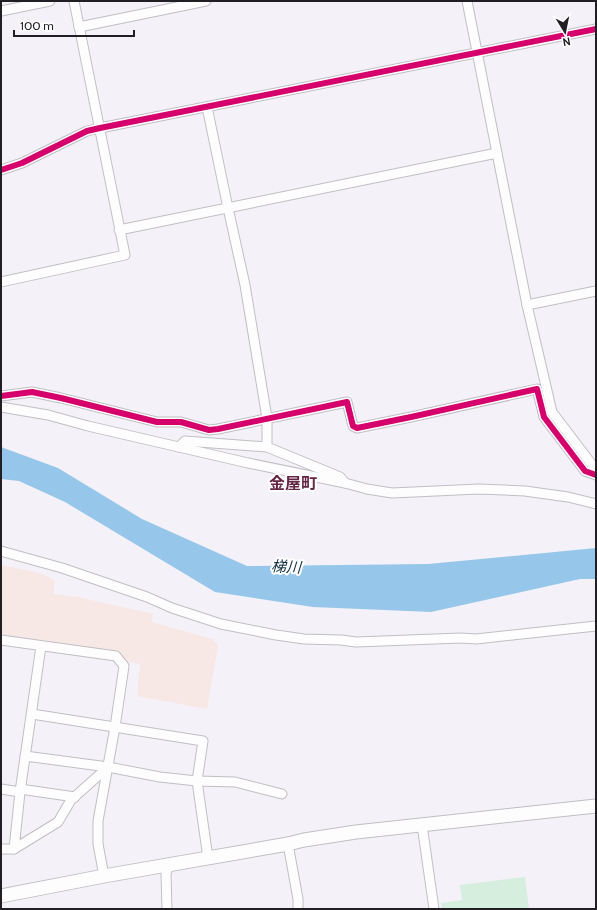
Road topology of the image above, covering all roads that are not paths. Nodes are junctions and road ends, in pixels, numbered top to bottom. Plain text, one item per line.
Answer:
1 (50, 1) edge
2 (74, 1) edge
3 (206, 1) edge
4 (467, 1) edge
5 (1, 11) edge
6 (79, 27) junction
7 (596, 29) edge
8 (478, 52) junction
9 (207, 107) junction
10 (100, 128) junction
11 (498, 154) junction
12 (1, 170) edge
13 (228, 208) junction
14 (119, 230) junction
15 (1, 282) edge
16 (596, 291) edge
17 (527, 306) junction
18 (1, 396) edge
19 (1, 407) edge
20 (267, 418) junction
21 (179, 447) junction
22 (267, 447) junction
23 (593, 474) edge
24 (345, 483) junction
25 (596, 504) edge
26 (1, 551) edge
27 (596, 626) edge
28 (1, 640) edge
29 (41, 646) junction
30 (32, 714) junction
31 (115, 728) junction
32 (25, 756) junction
33 (108, 767) junction
34 (197, 782) junction
35 (1, 789) edge
36 (20, 790) junction
37 (282, 794) dead end
38 (75, 797) junction
39 (596, 806) edge
40 (422, 825) junction
41 (288, 844) junction
42 (1, 849) edge
43 (14, 849) junction
44 (208, 858) junction
45 (170, 865) junction
46 (104, 876) junction
47 (1, 896) edge
48 (167, 909) edge
49 (298, 909) edge
50 (434, 909) edge

1 - 5 street
2 - 6 street
3 - 6 street
4 - 8 street
6 - 10 street
7 - 8 street
8 - 9 street
8 - 11 street
9 - 10 street
9 - 13 street
10 - 12 street
10 - 14 street
11 - 13 street
11 - 17 street
13 - 14 street
13 - 20 street
14 - 15 street
16 - 17 street
17 - 23 street
18 - 20 street
19 - 21 street
20 - 22 street
20 - 23 street
21 - 22 street
21 - 24 street
22 - 24 street
24 - 25 street
26 - 27 street
28 - 29 street
29 - 30 street
29 - 31 street
30 - 31 street
30 - 32 street
31 - 33 street
31 - 34 street
32 - 33 street
32 - 36 street
33 - 34 street
33 - 38 street
33 - 46 street
34 - 37 street
34 - 44 street
35 - 36 street
36 - 38 street
36 - 43 street
38 - 43 street
39 - 40 street
40 - 41 street
40 - 50 street
41 - 44 street
41 - 49 street
42 - 43 street
44 - 45 street
45 - 46 street
45 - 48 street
46 - 47 street

